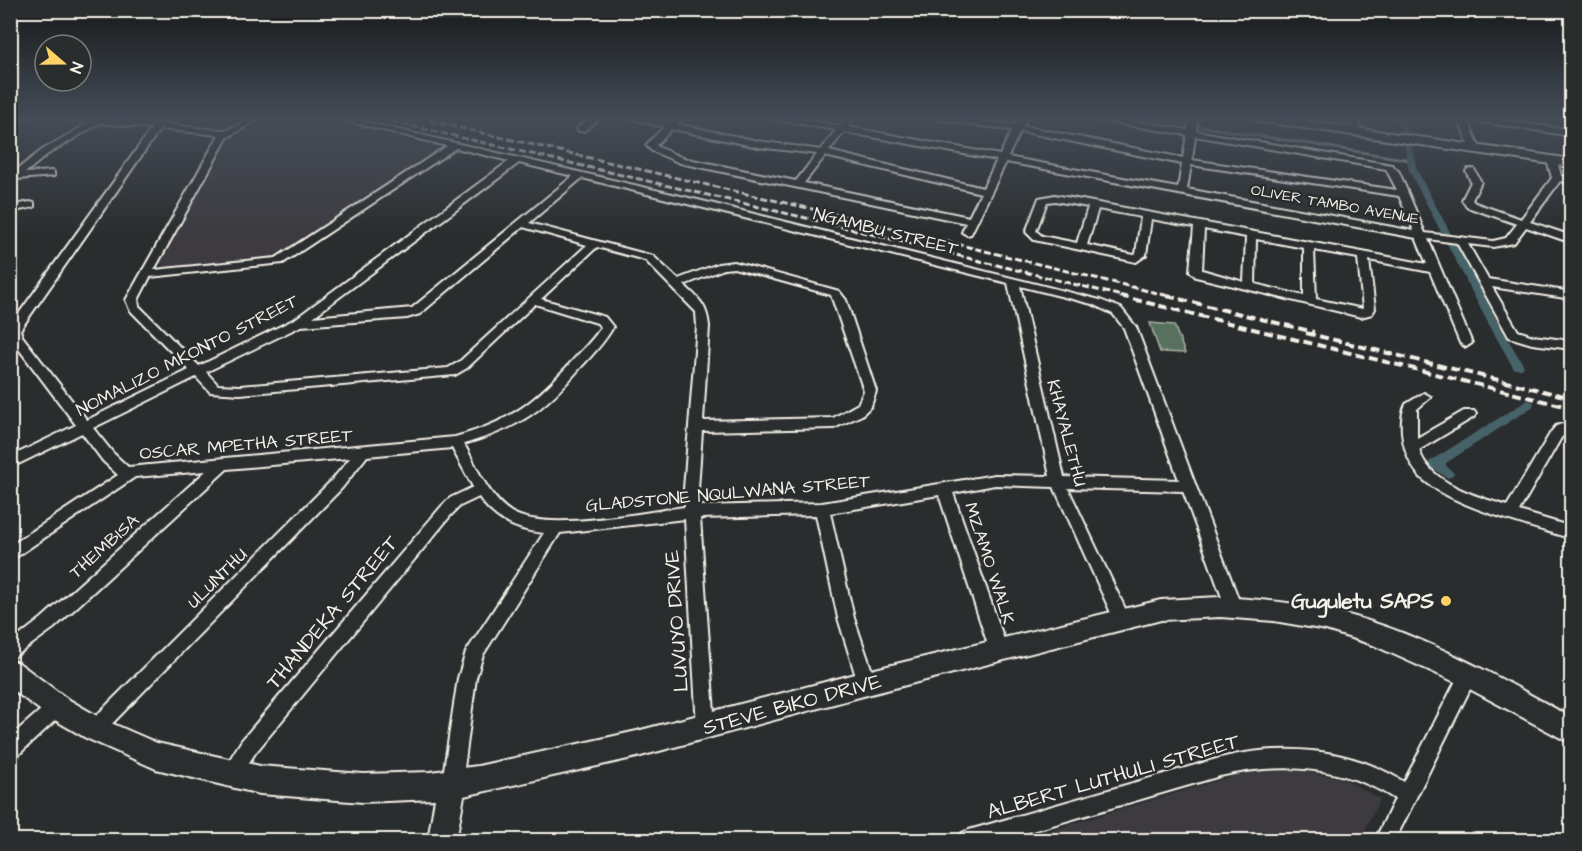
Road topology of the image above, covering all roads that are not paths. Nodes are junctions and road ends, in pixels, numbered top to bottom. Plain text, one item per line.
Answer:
1 (39, 157) edge
2 (136, 157) edge
3 (212, 157) edge
4 (438, 157) edge
5 (503, 157) edge
6 (673, 157) edge
7 (819, 157) edge
8 (838, 157) edge
9 (996, 157) edge
10 (1149, 157) edge
11 (1188, 157) edge
12 (1341, 157) edge
13 (1529, 157) edge
14 (1003, 158) junction
15 (517, 160) junction
16 (1552, 160) junction
17 (1187, 163) junction
18 (1572, 163) edge
19 (1472, 171) dead end
20 (51, 174) dead end
21 (580, 175) junction
22 (14, 178) edge
23 (1557, 178) junction
24 (1572, 182) edge
25 (796, 186) junction
26 (1182, 191) junction
27 (987, 192) junction
28 (1403, 194) junction
29 (30, 205) dead end
30 (1094, 205) junction
31 (10, 208) edge
32 (1146, 215) junction
33 (973, 221) junction
34 (522, 224) junction
35 (1523, 224) junction
36 (1199, 225) junction
37 (967, 232) dead end
38 (1251, 235) junction
39 (1419, 235) junction
40 (1572, 240) edge
41 (1458, 241) junction
42 (595, 243) junction
43 (1309, 246) junction
44 (1081, 248) junction
45 (1363, 256) junction
46 (1434, 269) junction
47 (145, 274) junction
48 (1013, 282) junction
49 (1484, 282) junction
50 (676, 284) junction
51 (1249, 287) junction
52 (1572, 296) edge
53 (533, 300) junction
54 (1310, 301) junction
55 (299, 322) junction
56 (1466, 343) dead end
57 (1572, 345) edge
58 (198, 372) junction
59 (1424, 397) dead end
60 (1469, 414) dead end
61 (695, 426) junction
62 (1572, 426) edge
63 (85, 427) junction
64 (456, 442) junction
65 (1412, 448) junction
66 (363, 452) junction
67 (10, 463) edge
68 (222, 465) junction
69 (131, 473) junction
70 (1058, 481) junction
71 (1188, 486) junction
72 (944, 488) junction
73 (481, 489) junction
74 (822, 509) junction
75 (692, 512) junction
76 (1511, 512) junction
77 (555, 528) junction
78 (1572, 533) edge
79 (10, 555) edge
80 (1233, 606) junction
81 (1122, 619) junction
82 (999, 651) junction
83 (10, 653) edge
84 (10, 671) edge
85 (1469, 674) junction
86 (867, 682) junction
87 (57, 707) junction
88 (1565, 726) edge
89 (706, 727) junction
90 (95, 729) junction
91 (10, 750) edge
92 (228, 775) junction
93 (452, 783) junction
94 (1407, 795) junction
95 (442, 840) edge
96 (969, 840) edge
97 (1385, 840) edge

1 - 22 street
2 - 63 street, OSCAR MPETHA STREET
3 - 47 street
4 - 47 street
5 - 15 street, NGAMBU STREET
6 - 25 street
7 - 25 street
8 - 27 street
9 - 14 street, OLIVER TAMBO AVENUE
10 - 17 street
11 - 17 street
12 - 28 street
13 - 16 main road
14 - 26 street, OLIVER TAMBO AVENUE
14 - 27 street
15 - 21 street, NGAMBU STREET
15 - 55 street, NOMALIZO MKONTO STREET
16 - 18 main road
16 - 23 street
17 - 26 street
17 - 28 street
19 - 35 street
20 - 22 street
21 - 34 street
21 - 48 street, NGAMBU STREET
23 - 24 street
23 - 35 street, OLIVER TAMBO AVENUE
25 - 33 street
26 - 39 street, OLIVER TAMBO AVENUE
27 - 33 street
28 - 39 street
29 - 31 street
30 - 32 street
30 - 44 street
30 - 44 street
32 - 36 street
32 - 44 street
33 - 37 street
34 - 42 street, LUVUYO DRIVE
34 - 55 street
35 - 40 street
35 - 41 street, OLIVER TAMBO AVENUE
36 - 38 street
36 - 51 street
38 - 43 street
38 - 51 street
39 - 41 street, OLIVER TAMBO AVENUE
39 - 46 street
41 - 49 street
42 - 50 street, LUVUYO DRIVE
42 - 53 street
43 - 45 street
43 - 54 street
45 - 46 street
45 - 54 street
46 - 56 street
47 - 58 street
48 - 70 street, KHAYALETHU
48 - 71 street, NGAMBU STREET
49 - 52 street
49 - 57 street
50 - 61 street, LUVUYO DRIVE
50 - 61 street
51 - 54 street
53 - 58 street
53 - 64 street, OSCAR MPETHA STREET
55 - 58 street, NOMALIZO MKONTO STREET
58 - 63 street, NOMALIZO MKONTO STREET
59 - 65 street
60 - 65 street
61 - 75 street, LUVUYO DRIVE
62 - 76 street
63 - 67 street, NOMALIZO MKONTO STREET
63 - 69 street, OSCAR MPETHA STREET
64 - 66 street, OSCAR MPETHA STREET
64 - 73 street, GLADSTONE NQULWANA STREET
65 - 76 street
66 - 68 street, OSCAR MPETHA STREET
66 - 90 street, ULUNTHU
68 - 69 street, OSCAR MPETHA STREET
68 - 83 street, THEMBISA
69 - 79 street
70 - 71 street, GLADSTONE NQULWANA STREET
70 - 72 street, GLADSTONE NQULWANA STREET
70 - 81 street, KHAYALETHU
71 - 80 street, NGAMBU STREET
72 - 74 street, GLADSTONE NQULWANA STREET
72 - 82 street, MZAMO WALK
73 - 77 street, GLADSTONE NQULWANA STREET
73 - 92 street, THANDEKA STREET
74 - 75 street, GLADSTONE NQULWANA STREET
74 - 86 street
75 - 77 street, GLADSTONE NQULWANA STREET
75 - 89 street, LUVUYO DRIVE
76 - 78 street
77 - 93 street
80 - 81 main road, STEVE BIKO DRIVE
80 - 85 main road, STEVE BIKO DRIVE
81 - 82 main road, STEVE BIKO DRIVE
82 - 86 main road, STEVE BIKO DRIVE
84 - 87 main road, STEVE BIKO DRIVE
85 - 88 main road, STEVE BIKO DRIVE
85 - 94 street
86 - 89 main road, STEVE BIKO DRIVE
87 - 90 main road, STEVE BIKO DRIVE
87 - 91 street
89 - 93 main road, STEVE BIKO DRIVE
90 - 92 main road, STEVE BIKO DRIVE
92 - 93 main road, STEVE BIKO DRIVE
93 - 95 main road
94 - 96 street, ALBERT LUTHULI STREET
94 - 97 street

